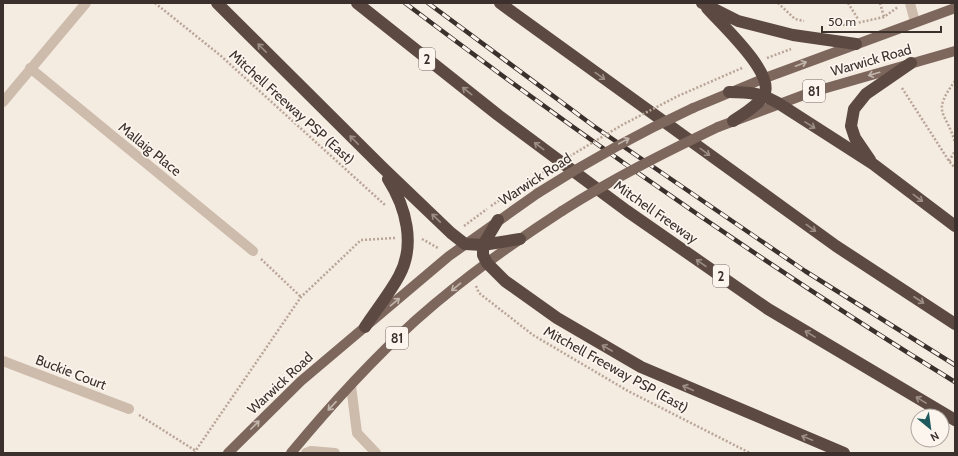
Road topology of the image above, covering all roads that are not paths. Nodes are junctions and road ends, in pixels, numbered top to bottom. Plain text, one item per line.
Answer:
1 (86, 3) edge
2 (217, 3) edge
3 (356, 3) edge
4 (500, 3) edge
5 (702, 3) edge
6 (910, 3) edge
7 (955, 8) edge
8 (915, 22) junction
9 (856, 44) junction
10 (955, 52) edge
11 (911, 63) junction
12 (30, 68) junction
13 (765, 78) junction
14 (729, 92) junction
15 (764, 95) junction
16 (3, 102) edge
17 (778, 103) junction
18 (733, 120) junction
19 (873, 164) junction
20 (382, 167) junction
21 (498, 220) junction
22 (955, 226) edge
23 (520, 239) junction
24 (465, 244) junction
25 (483, 246) junction
26 (253, 251) road end
27 (487, 263) junction
28 (955, 324) edge
29 (365, 327) junction
30 (3, 362) edge
31 (351, 386) junction
32 (129, 409) road end
33 (955, 420) edge
34 (228, 453) edge
35 (292, 453) edge
36 (306, 453) edge
37 (335, 453) edge
38 (376, 453) edge
39 (844, 453) edge

1 - 12 street
20 -> 2 highway
33 -> 3 highway, Mitchell Freeway / 2
4 -> 28 highway
5 - 9 highway
5 - 13 highway
6 - 8 street, Warwick Road
7 - 8 main road, Warwick Road / 81
8 - 9 main road, Warwick Road / 81
13 -> 9 main road, Warwick Road / 81
10 - 11 main road, Warwick Road / 81
11 -> 17 main road, Warwick Road / 81
11 - 19 highway
12 - 16 street
12 - 26 street, Mallaig Place
13 - 14 main road, Warwick Road / 81
13 - 15 highway
14 - 15 highway
21 -> 14 main road, Warwick Road / 81, bridge
15 - 17 highway
15 - 18 highway
17 - 18 main road, Warwick Road / 81
17 -> 19 highway
18 - 23 main road, Warwick Road / 81, bridge
19 -> 22 highway
24 -> 20 highway
20 - 29 highway
21 - 24 main road, Warwick Road / 81
21 - 25 highway
23 - 25 highway
23 - 27 main road, Warwick Road / 81
24 - 25 highway
29 -> 24 main road, Warwick Road / 81
25 - 27 highway
27 -> 31 main road, Warwick Road / 81
39 -> 27 highway
34 -> 29 main road, Warwick Road / 81
30 - 32 street, Buckie Court
31 -> 35 main road, Warwick Road / 81
31 - 38 street
36 - 37 street

